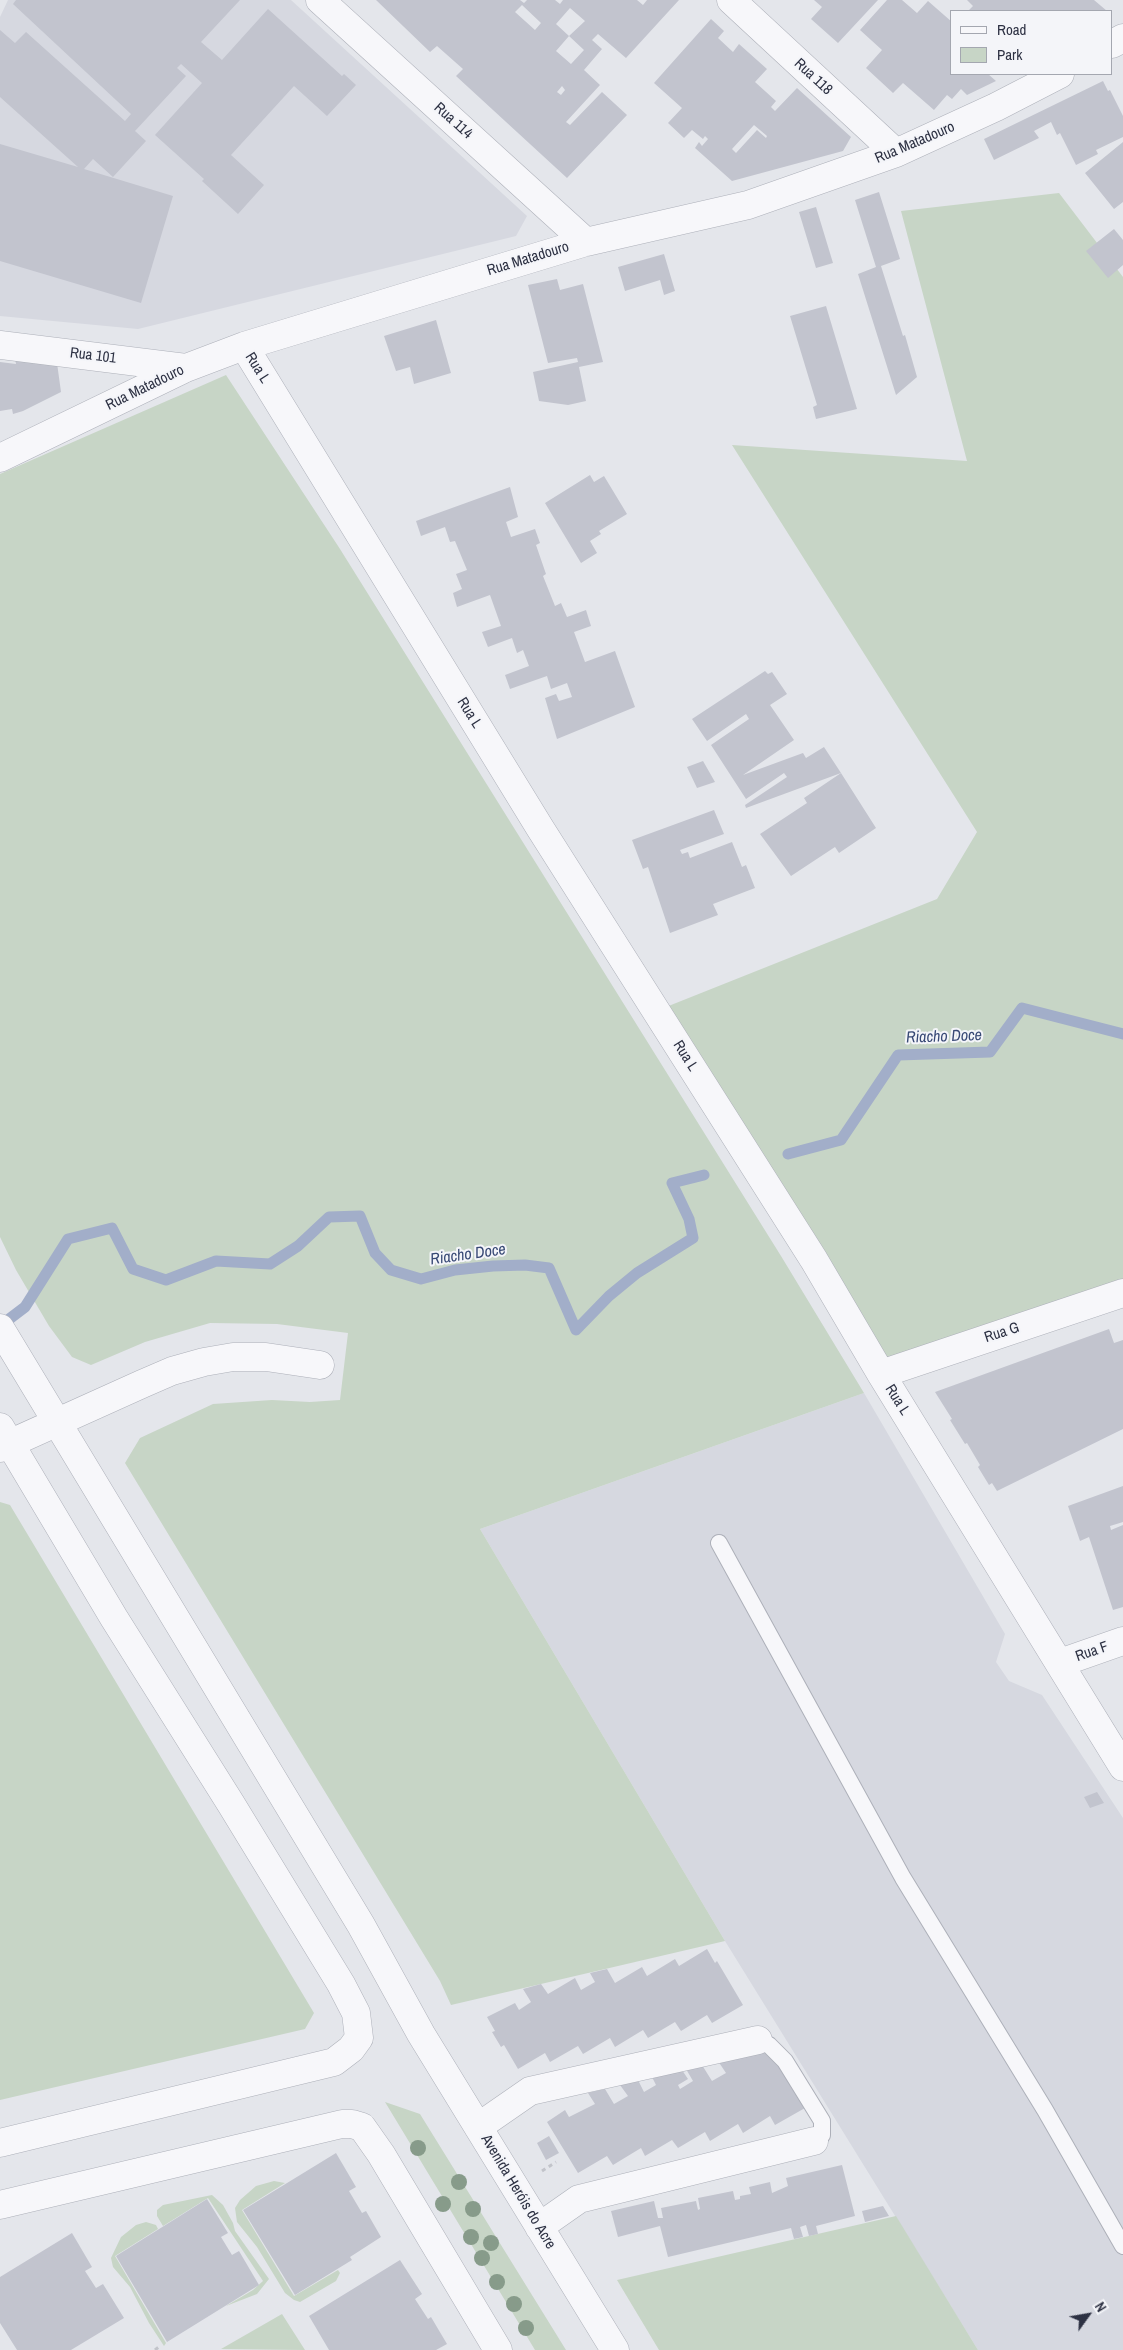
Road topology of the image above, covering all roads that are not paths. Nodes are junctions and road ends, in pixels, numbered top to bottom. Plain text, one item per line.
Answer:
1 (320, 0) edge
2 (731, 0) edge
3 (1058, 75) edge
4 (896, 153) junction
5 (586, 242) junction
6 (0, 345) edge
7 (244, 346) junction
8 (186, 368) junction
9 (0, 458) edge
10 (1123, 1293) edge
11 (0, 1328) edge
12 (320, 1365) dead end
13 (881, 1374) junction
14 (58, 1422) junction
15 (3, 1440) edge
16 (720, 1543) dead end
17 (1123, 1641) edge
18 (1060, 1663) junction
19 (1123, 1767) edge
20 (758, 2040) joint
21 (478, 2127) junction
22 (814, 2141) joint
23 (0, 2143) edge
24 (0, 2205) edge
25 (539, 2226) junction
26 (1123, 2246) edge
27 (498, 2350) edge
28 (615, 2350) edge

1 - 5 street, Rua 114
2 - 4 street, Rua 118
3 - 4 street, Rua Matadouro
4 - 5 street, Rua Matadouro
5 - 7 street, Rua Matadouro
6 - 8 street, Rua 101
7 - 8 street, Rua Matadouro
7 - 13 street, Rua L
8 - 9 street, Rua Matadouro
10 - 13 street, Rua G
11 - 14 street, Avenida Heróis do Acre
12 - 14 street
13 - 18 street, Rua L
14 - 15 street
14 - 21 street, Avenida Heróis do Acre
15 - 23 street
16 - 26 lane
17 - 18 street, Rua F
18 - 19 street, Rua L
20 - 21 street
20 - 22 lane
21 - 25 street, Avenida Heróis do Acre
22 - 25 street
24 - 27 street
25 - 28 street, Avenida Heróis do Acre

